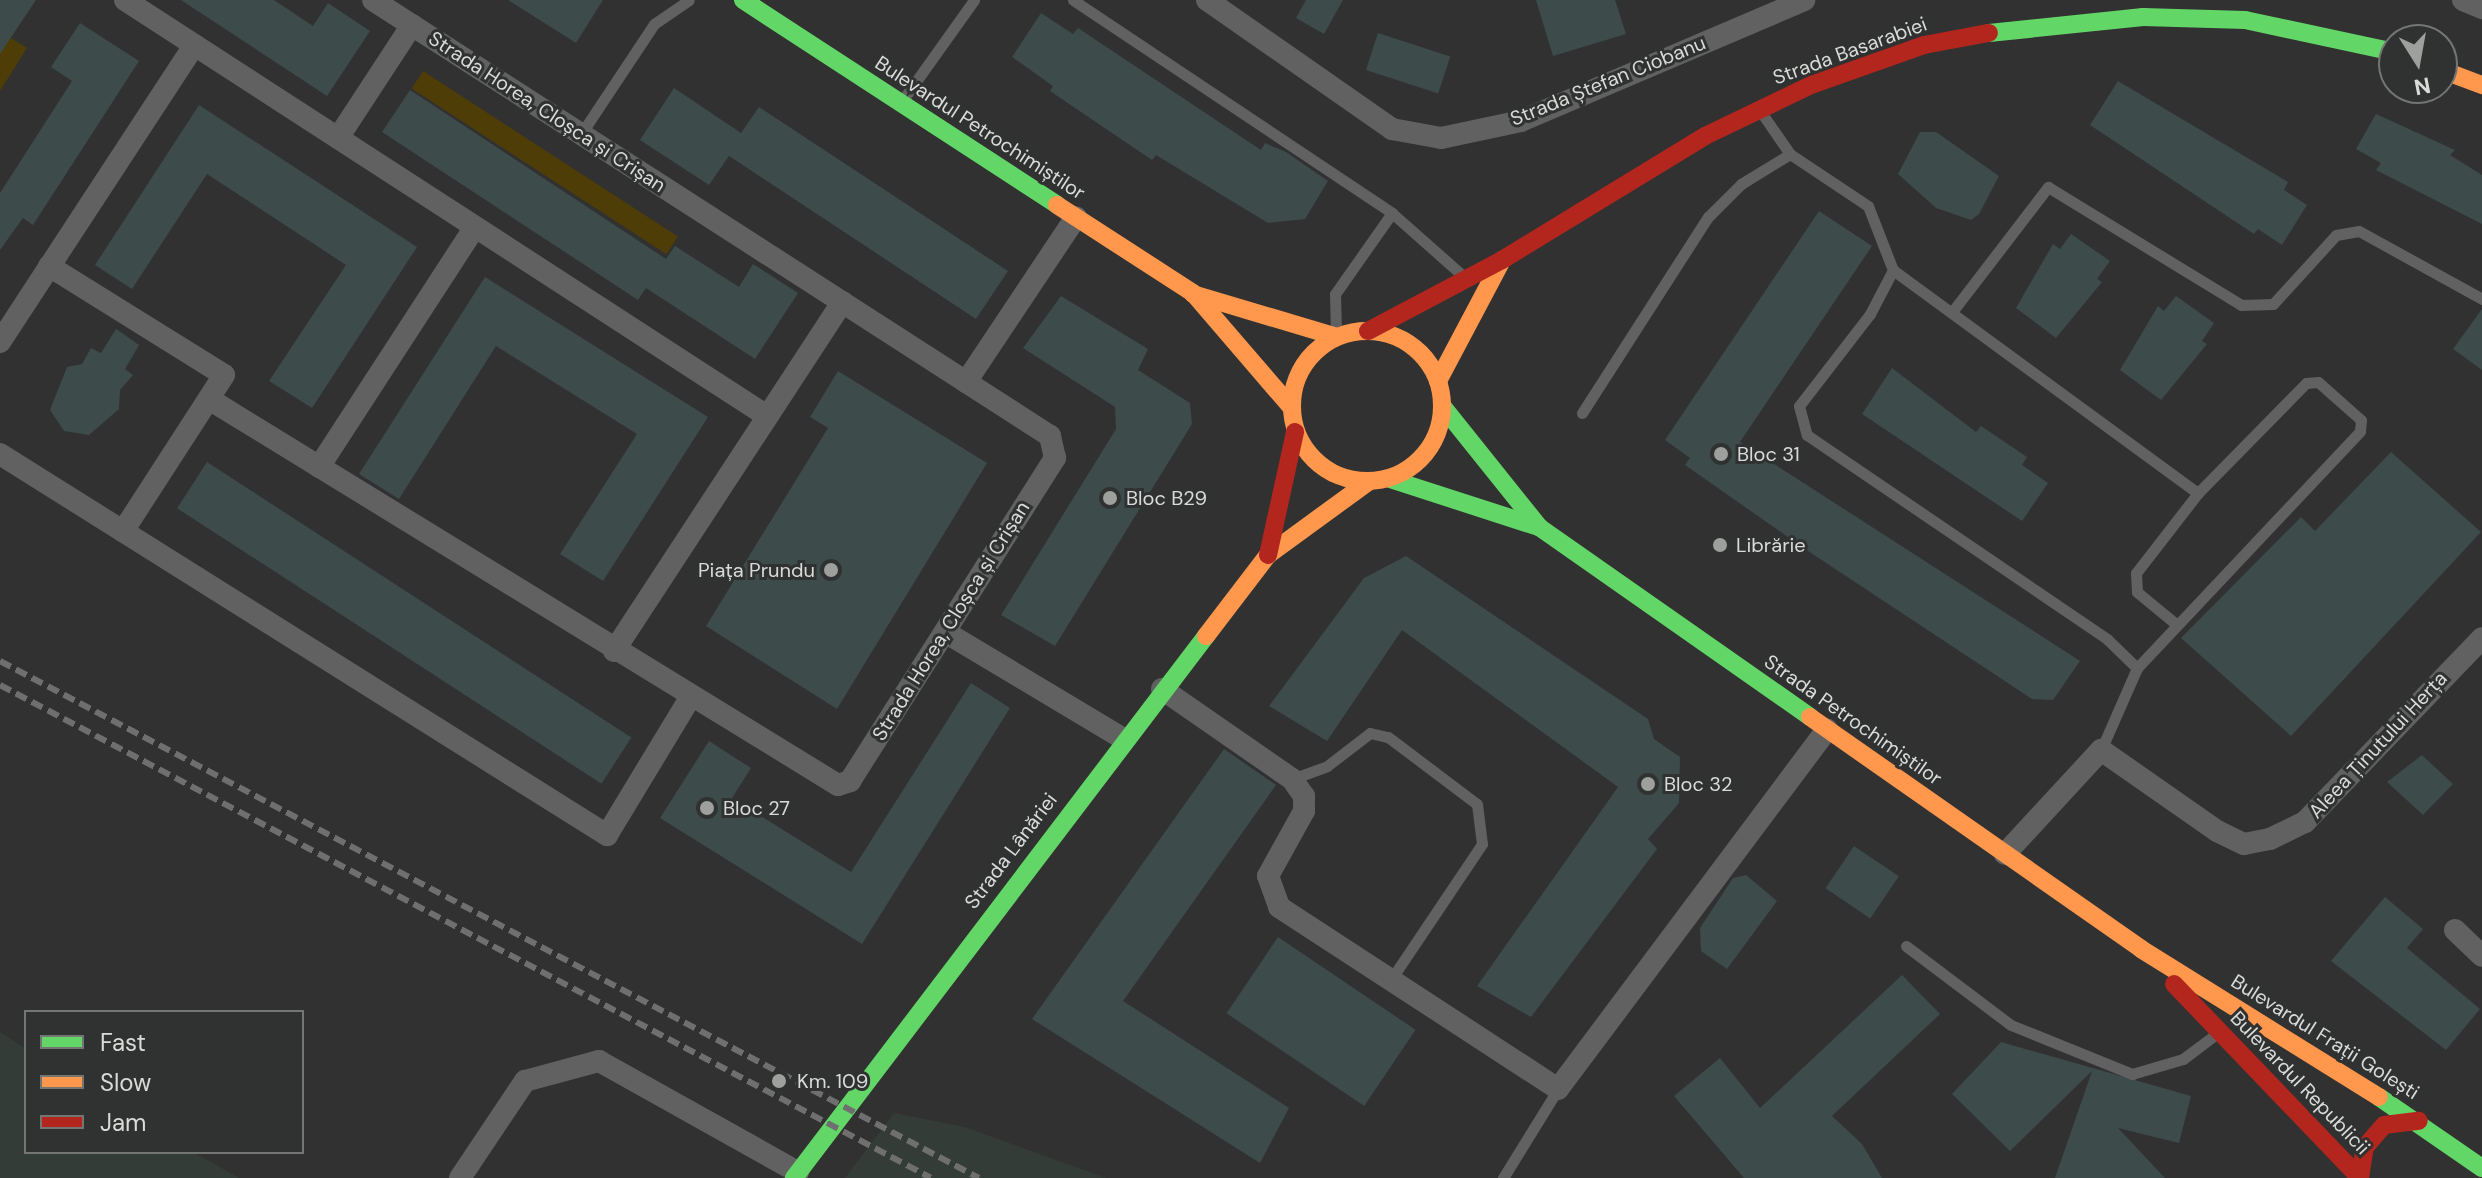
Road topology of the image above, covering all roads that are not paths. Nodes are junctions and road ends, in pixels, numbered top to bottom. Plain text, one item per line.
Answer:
1 (125, 0) edge
2 (373, 0) edge
3 (689, 0) edge
4 (743, 0) edge
5 (974, 0) edge
6 (1073, 0) edge
7 (1207, 0) edge
8 (1804, 0) edge
9 (2463, 0) edge
10 (2482, 8) edge
11 (412, 25) junction
12 (194, 45) junction
13 (2378, 49) edge
14 (2458, 76) edge
15 (2482, 85) edge
16 (901, 103) junction
17 (1758, 109) junction
18 (581, 134) junction
19 (338, 138) junction
20 (1790, 154) junction
21 (1392, 213) junction
22 (1076, 217) junction
23 (475, 227) junction
24 (1502, 260) junction
25 (49, 266) junction
26 (1893, 270) junction
27 (1465, 278) junction
28 (1193, 293) junction
29 (2482, 299) edge
30 (842, 302) junction
31 (1952, 312) junction
32 (1368, 331) junction
33 (1337, 337) junction
34 (0, 342) edge
35 (1438, 381) junction
36 (966, 382) junction
37 (209, 399) junction
38 (1291, 407) junction
39 (1443, 407) junction
40 (1582, 413) dead end
41 (767, 416) junction
42 (1295, 432) junction
43 (0, 454) edge
44 (319, 467) junction
45 (1390, 479) junction
46 (1368, 482) junction
47 (2198, 493) junction
48 (1539, 527) junction
49 (123, 531) junction
50 (1268, 555) junction
51 (2176, 624) junction
52 (945, 632) junction
53 (2482, 638) edge
54 (614, 651) junction
55 (2137, 668) junction
56 (1162, 689) junction
57 (690, 698) junction
58 (1827, 729) junction
59 (1124, 739) junction
60 (2101, 750) junction
61 (1292, 779) junction
62 (2005, 854) junction
63 (2455, 930) dead end
64 (1906, 946) dead end
65 (2141, 949) junction
66 (2482, 956) edge
67 (1389, 981) junction
68 (2219, 1031) junction
69 (1558, 1089) junction
70 (2419, 1121) junction
71 (2482, 1168) edge
72 (796, 1175) edge
73 (460, 1178) edge
74 (1503, 1178) edge
75 (2360, 1178) edge

1 - 12 street
2 - 11 street, Strada Horea, Cloșca și Crișan
3 - 18 lane
4 - 16 main road, Bulevardul Petrochimiștilor
5 - 16 lane
6 - 21 lane
7 - 8 street, Strada Ștefan Ciobanu
9 - 10 street
11 - 18 street, Strada Horea, Cloșca și Crișan
11 - 19 street
12 - 19 street
12 - 25 street
13 - 17 main road, Strada Basarabiei
14 - 15 main road
16 - 22 main road, Bulevardul Petrochimiștilor
17 - 20 lane
17 - 24 main road, Strada Basarabiei
18 - 30 street, Strada Horea, Cloșca și Crișan
19 - 23 street
20 - 26 lane
20 - 40 lane
21 - 27 lane
21 - 33 lane
22 - 28 main road, Bulevardul Petrochimiștilor
22 - 36 street
23 - 41 street
23 - 44 street
24 - 27 main road, Strada Basarabiei
24 - 35 main road
25 - 34 street
25 - 37 street
26 - 31 lane
26 - 55 lane
27 - 32 main road, Strada Basarabiei
28 - 33 main road, Bulevardul Petrochimiștilor
28 - 38 main road, Bulevardul Petrochimiștilor
29 - 31 lane
30 - 36 street, Strada Horea, Cloșca și Crișan
30 - 41 street
31 - 47 lane
32 - 33 main road
32 - 35 main road
33 - 38 main road
35 - 39 main road
36 - 52 street, Strada Horea, Cloșca și Crișan
37 - 44 street, Strada Horea, Cloșca și Crișan
37 - 49 street
38 - 42 main road
39 - 45 main road
39 - 48 main road, Strada Petrochimiștilor
41 - 54 street
42 - 46 main road
42 - 50 main road
43 - 49 street
44 - 54 street, Strada Horea, Cloșca și Crișan
45 - 46 main road
45 - 48 main road, Strada Petrochimiștilor
46 - 50 main road
47 - 51 lane
47 - 51 lane
48 - 58 main road, Strada Petrochimiștilor
49 - 57 street
50 - 56 main road, Strada Lânăriei
51 - 55 lane
52 - 57 street, Strada Horea, Cloșca și Crișan
52 - 59 street
53 - 60 street, Aleea Ținutului Herța
54 - 57 street, Strada Horea, Cloșca și Crișan
55 - 60 lane
56 - 59 main road, Strada Lânăriei
56 - 61 street
58 - 62 main road, Strada Petrochimiștilor
58 - 69 street
59 - 72 main road, Strada Lânăriei
60 - 62 street
61 - 67 street
61 - 67 lane
62 - 65 main road, Strada Petrochimiștilor
63 - 66 street
64 - 68 lane
65 - 68 main road, Bulevardul Republicii
65 - 70 main road, Bulevardul Frații Golești
67 - 69 street
68 - 75 main road, Bulevardul Republicii
69 - 74 lane
70 - 71 main road, Bulevardul Frații Golești
70 - 75 main road
72 - 73 street

